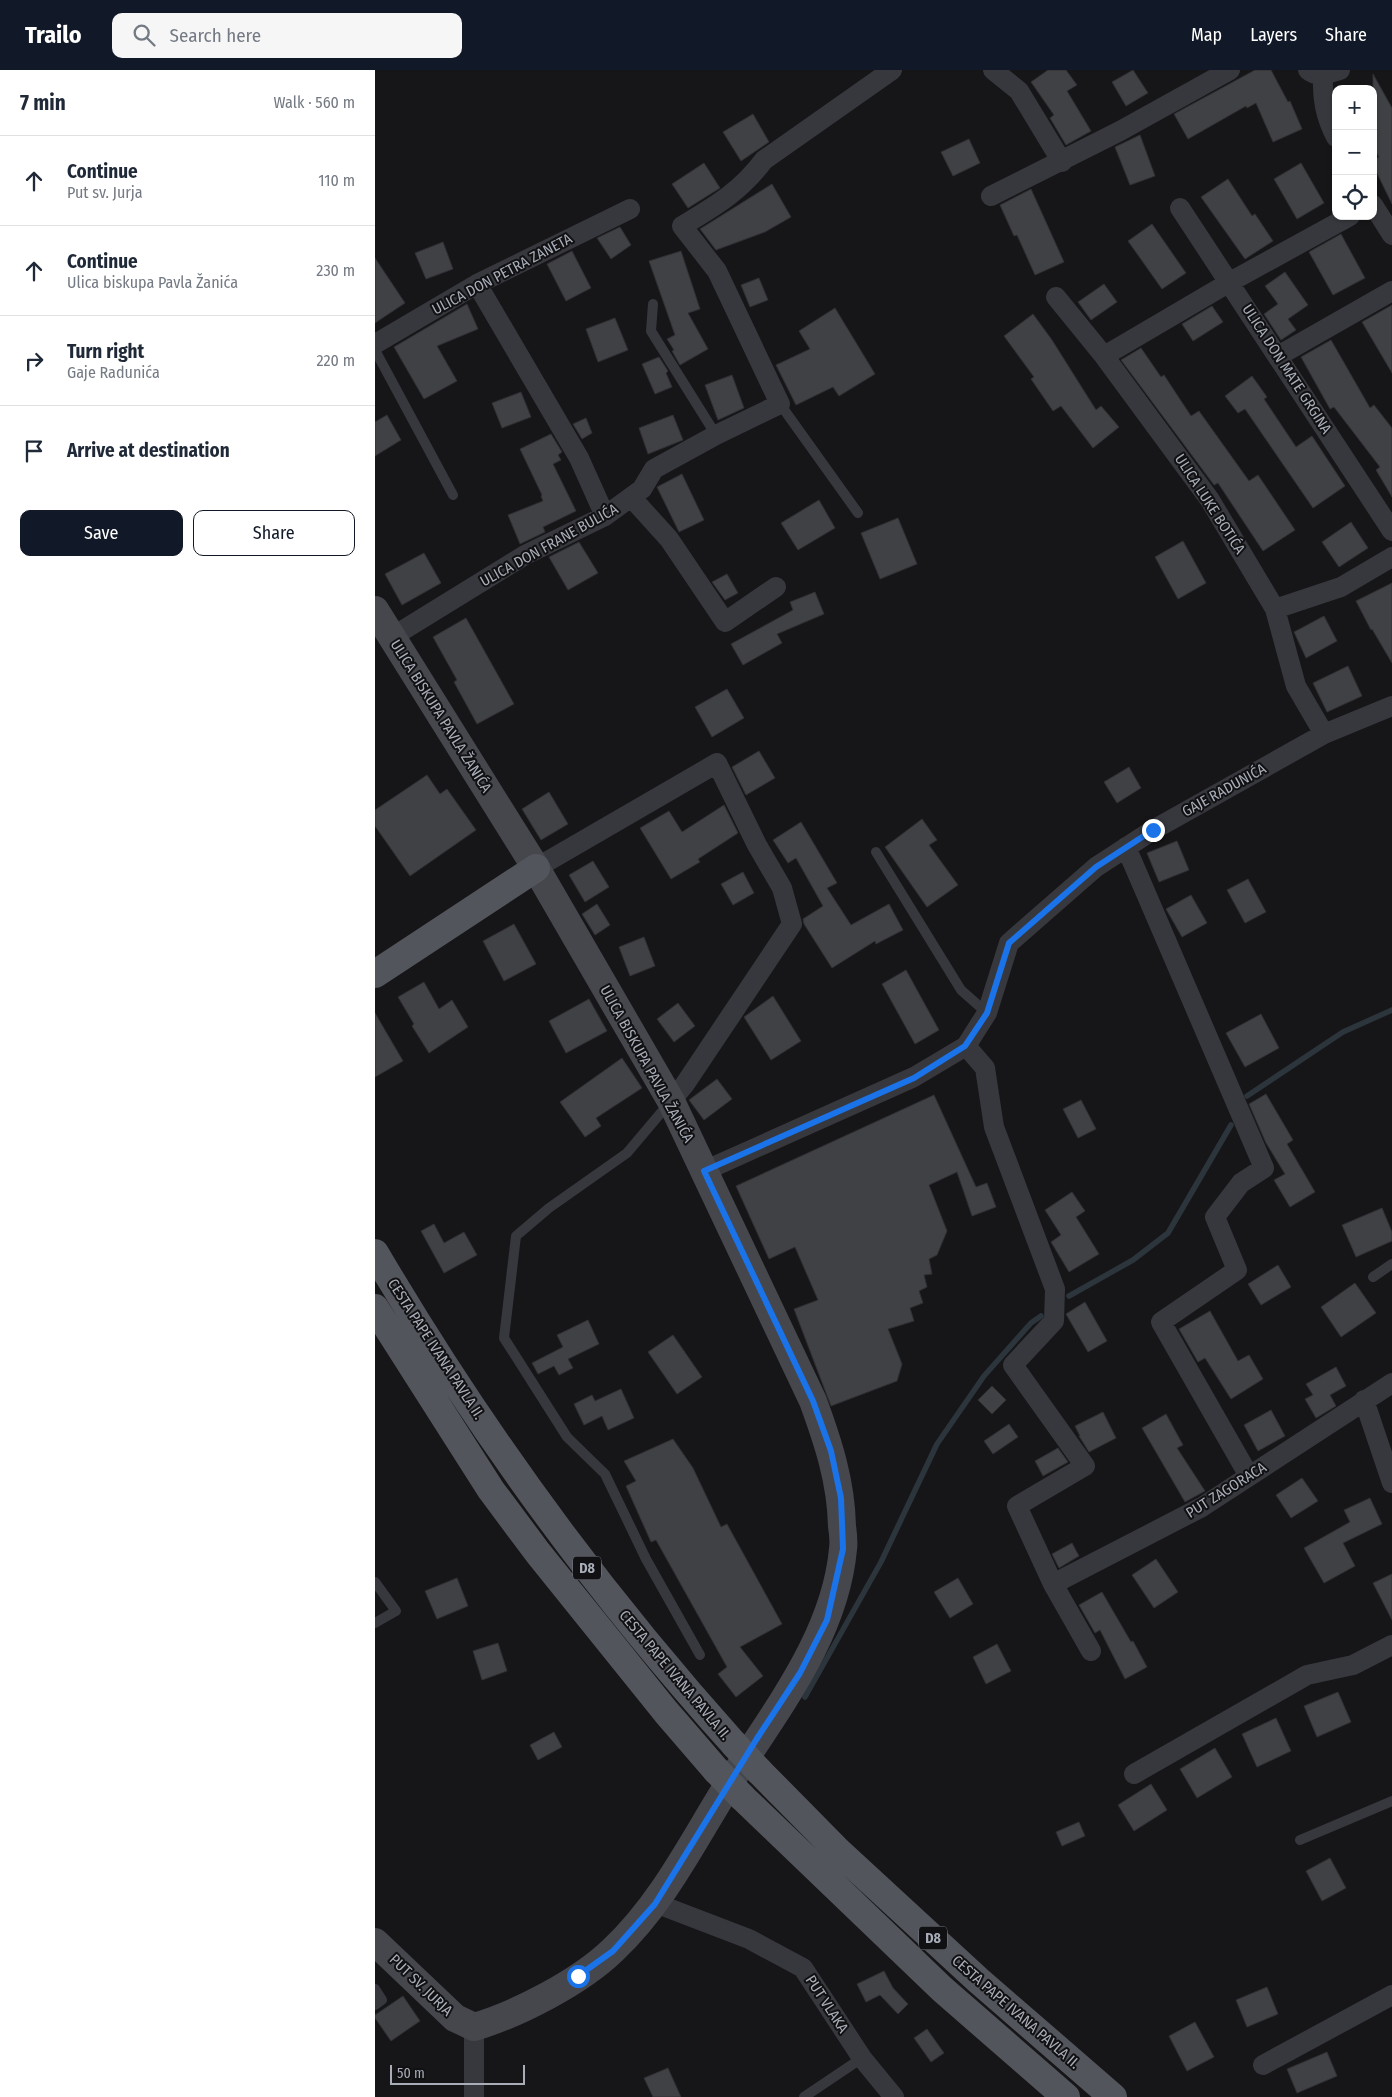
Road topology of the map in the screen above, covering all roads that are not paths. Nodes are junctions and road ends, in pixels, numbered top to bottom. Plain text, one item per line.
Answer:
1 (892, 70) edge
2 (993, 70) edge
3 (1230, 70) edge
4 (1324, 72) edge
5 (1332, 130) edge
6 (1062, 162) junction
7 (991, 196) dead end
8 (1180, 208) dead end
9 (630, 209) dead end
10 (1377, 211) edge
11 (1343, 220) edge
12 (1392, 235) edge
13 (1230, 282) junction
14 (477, 284) junction
15 (1392, 291) edge
16 (1056, 297) dead end
17 (653, 304) dead end
18 (375, 344) edge
19 (375, 350) edge
20 (1104, 356) junction
21 (1278, 356) junction
22 (780, 404) junction
23 (716, 435) junction
24 (453, 495) dead end
25 (631, 497) junction
26 (858, 513) dead end
27 (605, 516) junction
28 (1392, 531) edge
29 (1392, 557) edge
30 (776, 587) dead end
31 (1275, 609) junction
32 (375, 610) edge
33 (392, 637) junction
34 (1392, 706) edge
35 (1324, 734) junction
36 (1126, 847) junction
37 (876, 852) dead end
38 (536, 868) junction
39 (375, 974) edge
40 (987, 1013) junction
41 (965, 1046) junction
42 (671, 1101) junction
43 (704, 1171) junction
44 (375, 1253) edge
45 (1392, 1264) edge
46 (1373, 1277) dead end
47 (375, 1308) edge
48 (1392, 1383) edge
49 (1364, 1400) junction
50 (1249, 1476) junction
51 (1392, 1483) edge
52 (375, 1582) edge
53 (1053, 1584) junction
54 (375, 1623) edge
55 (1392, 1645) edge
56 (1091, 1651) dead end
57 (700, 1654) dead end
58 (745, 1742) junction
59 (1134, 1774) dead end
60 (1392, 1801) edge
61 (1300, 1840) dead end
62 (655, 1904) junction
63 (375, 1942) edge
64 (375, 1990) edge
65 (1392, 1995) edge
66 (375, 2005) edge
67 (473, 2027) junction
68 (862, 2058) junction
69 (1263, 2065) dead end
70 (474, 2097) edge
71 (804, 2097) edge
72 (894, 2097) edge
73 (1066, 2097) edge
74 (1113, 2097) edge

1 - 22 street
2 - 6 street
3 - 6 street
4 - 5 street
6 - 7 street
8 - 13 street, ULICA DON MATE GRGINA
9 - 14 street, ULICA DON PETRA ZANETA
10 - 12 street
11 - 13 street
13 - 20 street
13 - 21 street, ULICA DON MATE GRGINA
14 - 18 street, ULICA DON PETRA ZANETA
14 - 27 street
15 - 21 street
16 - 20 street, ULICA LUKE BOTIĆA
17 - 23 lane
19 - 24 lane
20 - 31 street, ULICA LUKE BOTIĆA
21 - 28 street, ULICA DON MATE GRGINA
22 - 23 street, ULICA DON FRANE BULIĆA
22 - 26 lane
23 - 25 street, ULICA DON FRANE BULIĆA
25 - 27 street, ULICA DON FRANE BULIĆA
25 - 30 street
27 - 33 street, ULICA DON FRANE BULIĆA
29 - 31 street
31 - 35 street, ULICA LUKE BOTIĆA
32 - 33 street, ULICA BISKUPA PAVLA ŽANIĆA
33 - 38 street, ULICA BISKUPA PAVLA ŽANIĆA
34 - 35 street, GAJE RADUNIĆA
35 - 36 street, GAJE RADUNIĆA
36 - 40 street, GAJE RADUNIĆA
36 - 50 street
37 - 40 lane
38 - 39 main road
38 - 42 street, ULICA BISKUPA PAVLA ŽANIĆA
38 - 42 street
40 - 41 street, GAJE RADUNIĆA
41 - 43 street, GAJE RADUNIĆA
41 - 53 street
42 - 43 street, ULICA BISKUPA PAVLA ŽANIĆA
42 - 57 lane
43 - 58 street, ULICA BISKUPA PAVLA ŽANIĆA
44 - 58 main road, CESTA PAPE IVANA PAVLA II. / D8
45 - 46 lane
47 - 73 main road, CESTA PAPE IVANA PAVLA II. / D8, bridge
48 - 49 street, PUT ZAGORACA
49 - 50 street, PUT ZAGORACA
49 - 51 street
50 - 53 street, PUT ZAGORACA
52 - 54 lane
53 - 56 street
55 - 59 street
58 - 62 street
58 - 74 main road, CESTA PAPE IVANA PAVLA II. / D8, bridge
60 - 61 lane
62 - 67 street
62 - 68 street, PUT VLAKA
63 - 67 street, PUT SV. JURJA
64 - 66 lane
65 - 69 street
67 - 70 street
68 - 71 lane
68 - 72 street, PUT VLAKA

